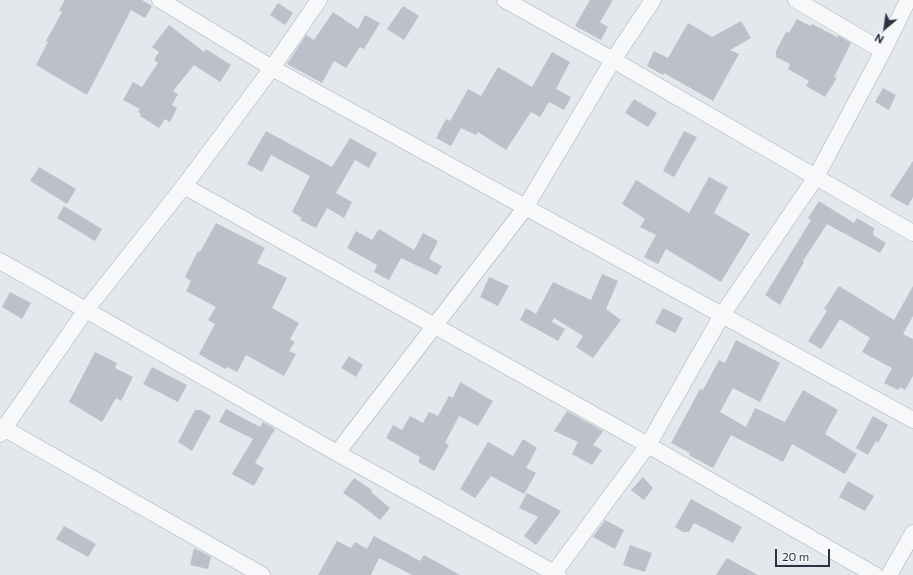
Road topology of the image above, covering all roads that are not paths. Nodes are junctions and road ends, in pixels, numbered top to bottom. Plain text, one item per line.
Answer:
1 (160, 0) edge
2 (319, 0) edge
3 (505, 0) edge
4 (653, 0) edge
5 (796, 0) edge
6 (908, 0) edge
7 (883, 51) junction
8 (614, 60) junction
9 (272, 68) junction
10 (816, 177) junction
11 (184, 186) junction
12 (525, 208) junction
13 (913, 232) edge
14 (0, 261) edge
15 (86, 310) junction
16 (722, 314) junction
17 (434, 327) junction
18 (913, 420) edge
19 (1, 430) edge
20 (648, 445) junction
21 (337, 454) junction
22 (913, 533) edge
23 (556, 574) edge
24 (262, 575) edge
25 (875, 575) edge
26 (889, 575) edge

1 - 9 street
2 - 9 street
3 - 8 street
4 - 8 street
5 - 7 street
6 - 7 street
7 - 10 street
8 - 10 street
8 - 12 street
9 - 11 street
9 - 12 street
10 - 13 street
10 - 16 street
11 - 15 street
11 - 17 street
12 - 16 street
12 - 17 street
14 - 15 street
15 - 19 street
15 - 21 street
16 - 18 street
16 - 20 street
17 - 20 street
17 - 21 street
19 - 24 street
20 - 23 street
20 - 25 street
21 - 23 street
22 - 26 street

